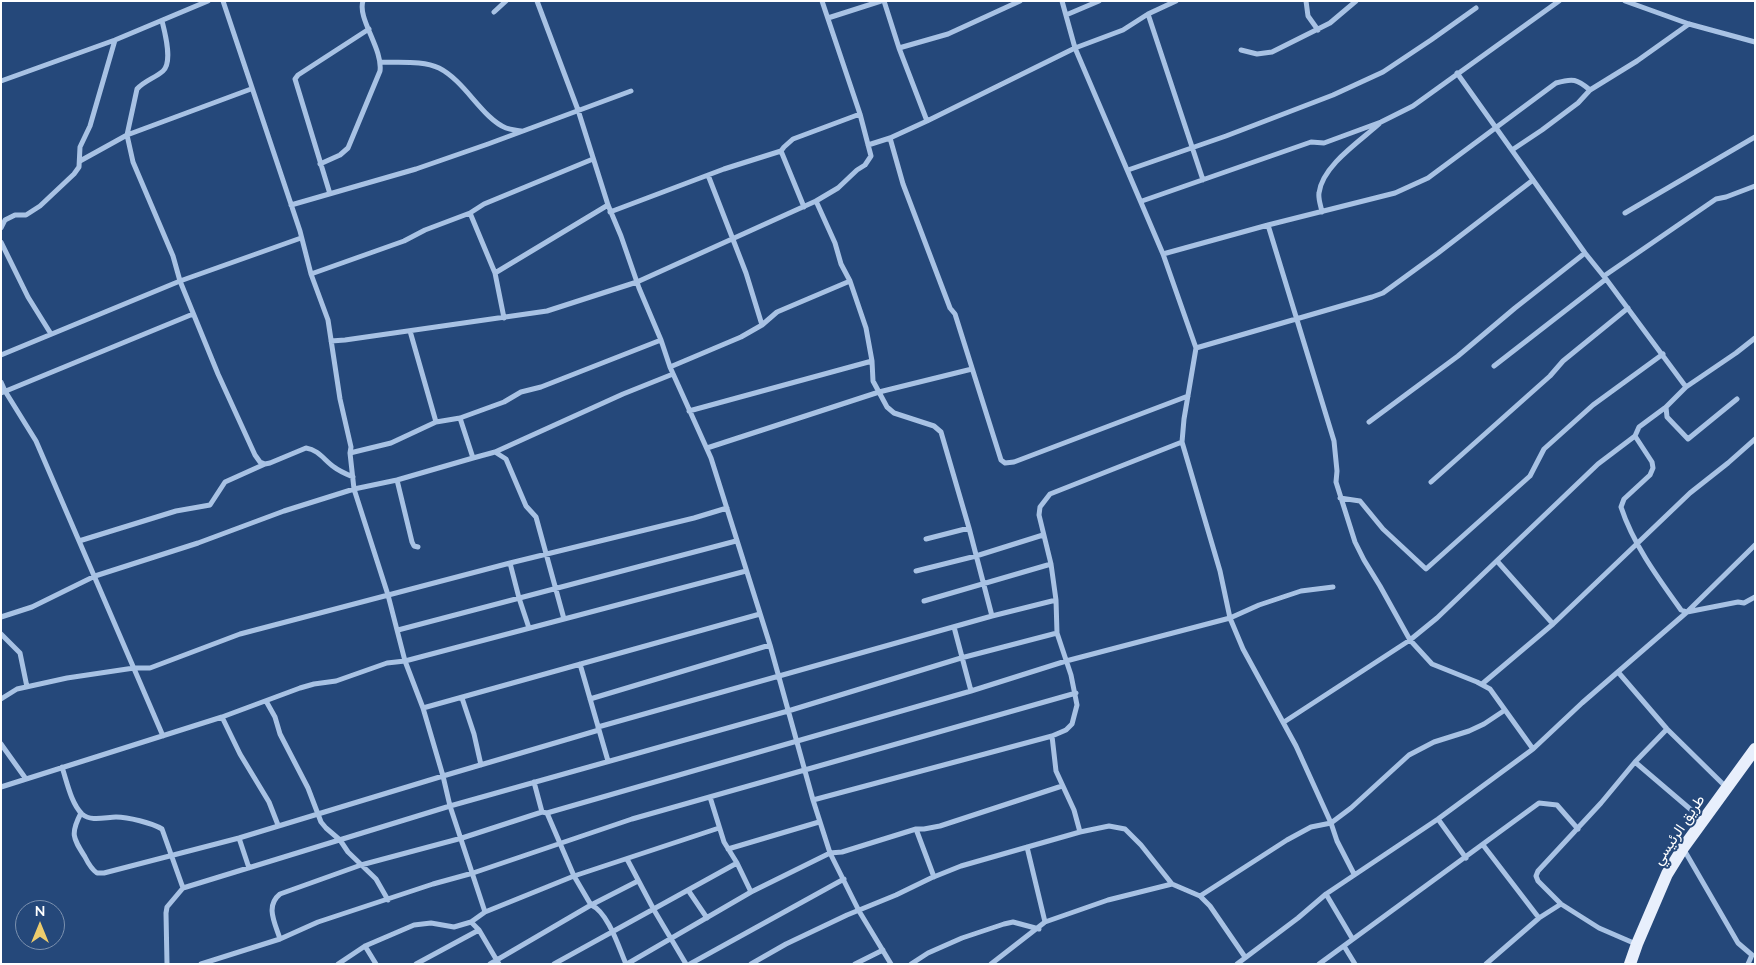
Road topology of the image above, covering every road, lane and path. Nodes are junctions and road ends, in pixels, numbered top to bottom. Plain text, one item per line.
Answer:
1 (208, 1) edge
2 (222, 1) edge
3 (363, 1) edge
4 (506, 1) edge
5 (537, 1) edge
6 (822, 1) edge
7 (882, 1) edge
8 (1020, 1) edge
9 (1062, 1) edge
10 (1099, 1) edge
11 (1176, 1) edge
12 (1306, 1) edge
13 (1356, 1) edge
14 (1559, 1) edge
15 (1625, 1) edge
16 (1476, 8) dead end
17 (494, 12) dead end
18 (1148, 14) junction
19 (1066, 15) junction
20 (828, 18) junction
21 (162, 21) junction
22 (1689, 24) junction
23 (369, 29) junction
24 (1318, 30) junction
25 (115, 40) junction
26 (1755, 42) edge
27 (899, 48) junction
28 (1076, 48) junction
29 (1241, 50) dead end
30 (381, 62) junction
31 (1457, 73) junction
32 (1, 81) edge
33 (251, 89) junction
34 (1590, 90) junction
35 (631, 91) dead end
36 (578, 110) junction
37 (860, 114) junction
38 (927, 121) junction
39 (1381, 122) junction
40 (1496, 126) junction
41 (521, 131) junction
42 (127, 135) junction
43 (1755, 137) edge
44 (890, 138) junction
45 (868, 145) junction
46 (1192, 147) junction
47 (1512, 150) junction
48 (782, 151) junction
49 (593, 159) junction
50 (80, 161) junction
51 (320, 164) junction
52 (1128, 170) junction
53 (708, 175) junction
54 (1203, 180) junction
55 (1533, 180) junction
56 (1755, 186) edge
57 (330, 194) junction
58 (816, 201) junction
59 (1142, 201) junction
60 (291, 205) junction
61 (608, 205) junction
62 (804, 207) junction
63 (610, 212) junction
64 (1322, 212) junction
65 (470, 213) junction
66 (1625, 213) dead end
67 (1268, 225) junction
68 (1, 228) edge
69 (301, 238) junction
70 (732, 240) junction
71 (1, 242) edge
72 (3, 251) edge
73 (1585, 253) junction
74 (1163, 254) junction
75 (495, 273) junction
76 (311, 274) junction
77 (1605, 278) junction
78 (180, 281) junction
79 (850, 281) junction
80 (637, 282) junction
81 (1628, 308) junction
82 (193, 314) junction
83 (504, 318) junction
84 (1296, 319) junction
85 (762, 324) junction
86 (410, 331) junction
87 (51, 334) junction
88 (1755, 338) edge
89 (331, 340) junction
90 (661, 340) junction
91 (1196, 348) junction
92 (1663, 354) junction
93 (1, 355) edge
94 (872, 361) junction
95 (1494, 366) dead end
96 (670, 367) junction
97 (972, 369) junction
98 (673, 374) junction
99 (1, 382) edge
100 (1686, 387) junction
101 (3, 392) edge
102 (879, 392) junction
103 (1188, 396) junction
104 (1737, 398) dead end
105 (1666, 406) junction
106 (689, 411) junction
107 (460, 418) junction
108 (436, 422) junction
109 (1369, 422) dead end
110 (1636, 436) junction
111 (1755, 439) edge
112 (1182, 442) junction
113 (707, 448) junction
114 (495, 452) junction
115 (350, 453) junction
116 (473, 458) junction
117 (265, 464) junction
118 (352, 477) junction
119 (397, 480) junction
120 (1431, 482) dead end
121 (354, 489) junction
122 (1340, 498) junction
123 (727, 508) junction
124 (969, 528) junction
125 (1043, 535) junction
126 (926, 538) dead end
127 (79, 540) junction
128 (736, 540) junction
129 (1638, 543) junction
130 (1755, 544) edge
131 (418, 547) dead end
132 (546, 555) junction
133 (976, 556) junction
134 (1497, 561) junction
135 (510, 563) junction
136 (1051, 564) junction
137 (746, 571) junction
138 (916, 571) dead end
139 (95, 576) junction
140 (984, 584) junction
141 (1333, 587) dead end
142 (554, 589) junction
143 (388, 595) junction
144 (1755, 597) edge
145 (519, 598) junction
146 (1056, 600) junction
147 (924, 601) dead end
148 (1687, 612) junction
149 (760, 614) junction
150 (992, 616) junction
151 (1, 617) edge
152 (1230, 618) junction
153 (564, 620) junction
154 (1553, 624) junction
155 (954, 627) junction
156 (529, 628) junction
157 (398, 630) junction
158 (1058, 633) junction
159 (1, 634) edge
160 (1410, 640) junction
161 (770, 645) junction
162 (961, 658) junction
163 (405, 661) junction
164 (1066, 661) junction
165 (580, 664) junction
166 (134, 668) junction
167 (1618, 672) junction
168 (779, 678) junction
169 (1482, 684) junction
170 (27, 687) junction
171 (971, 691) junction
172 (1076, 693) junction
173 (462, 698) junction
174 (1, 699) edge
175 (590, 699) junction
176 (266, 701) junction
177 (423, 708) junction
178 (1505, 710) junction
179 (788, 711) junction
180 (222, 717) junction
181 (1284, 722) junction
182 (599, 729) junction
183 (1667, 729) junction
184 (163, 736) junction
185 (1052, 736) junction
186 (797, 740) junction
187 (1, 744) edge
188 (1534, 749) junction
189 (1754, 751) edge
190 (608, 761) junction
191 (1635, 762) junction
192 (481, 765) junction
193 (62, 767) junction
194 (805, 771) junction
195 (443, 776) junction
196 (26, 779) junction
197 (534, 782) junction
198 (1062, 786) junction
199 (1, 787) edge
200 (1728, 788) junction
201 (710, 797) junction
202 (812, 800) junction
203 (450, 806) junction
204 (81, 813) junction
205 (317, 813) junction
206 (545, 813) junction
207 (1438, 819) junction
208 (1704, 820) junction
209 (819, 822) junction
210 (1331, 823) junction
211 (278, 826) junction
212 (719, 828) junction
213 (916, 829) junction
214 (1578, 829) junction
215 (1080, 832) junction
216 (239, 838) junction
217 (462, 838) junction
218 (340, 840) junction
219 (559, 843) junction
220 (1483, 845) junction
221 (1027, 847) junction
222 (1683, 848) junction
223 (728, 849) junction
224 (830, 853) junction
225 (172, 856) junction
226 (1466, 858) junction
227 (627, 859) junction
228 (737, 863) junction
229 (361, 865) junction
230 (249, 868) junction
231 (472, 873) junction
232 (1354, 874) junction
233 (574, 876) junction
234 (934, 877) junction
235 (844, 879) junction
236 (638, 881) junction
237 (1172, 884) junction
238 (183, 888) junction
239 (688, 890) junction
240 (751, 892) junction
241 (1326, 894) junction
242 (1200, 896) junction
243 (388, 900) junction
244 (1560, 904) junction
245 (591, 905) junction
246 (654, 910) junction
247 (859, 911) junction
248 (485, 912) junction
249 (707, 918) junction
250 (1539, 918) junction
251 (471, 922) junction
252 (1045, 922) junction
253 (1039, 929) junction
254 (479, 930) junction
255 (612, 933) junction
256 (1352, 938) junction
257 (280, 939) junction
258 (670, 939) junction
259 (1637, 944) junction
260 (365, 946) junction
261 (1344, 946) junction
262 (883, 950) junction
263 (1754, 954) edge
264 (1245, 957) junction
265 (498, 962) edge
266 (167, 964) edge
267 (201, 964) edge
268 (338, 964) edge
269 (376, 964) edge
270 (416, 964) edge
271 (490, 964) edge
272 (554, 964) edge
273 (626, 964) edge
274 (686, 964) edge
275 (690, 964) edge
276 (751, 964) edge
277 (855, 964) edge
278 (892, 964) edge
279 (911, 964) edge
280 (991, 964) edge
281 (1237, 964) edge
282 (1319, 964) edge
283 (1355, 964) edge
284 (1486, 964) edge
285 (1630, 964) edge
286 (1748, 964) edge

1 - 21 street
2 - 33 street
3 - 23 street
4 - 17 street
5 - 36 street
6 - 20 street
7 - 20 street
7 - 27 street
8 - 27 street
9 - 19 street
10 - 19 street
11 - 18 street
12 - 24 street
13 - 24 street
14 - 31 street
15 - 22 street
16 - 46 street
18 - 28 street
18 - 46 street
19 - 28 street
20 - 37 street
21 - 25 street
21 - 42 street
22 - 26 street
22 - 34 street
23 - 30 street
23 - 51 street
24 - 29 street
25 - 32 street
25 - 50 street
27 - 38 street
28 - 38 street
28 - 52 street
30 - 41 street
30 - 51 street
31 - 39 street
31 - 40 street
33 - 42 street
33 - 60 street
34 - 40 street
34 - 47 street
35 - 36 street
36 - 41 street
36 - 49 street
37 - 45 street
37 - 48 street
38 - 44 street
39 - 54 street
39 - 64 street
40 - 47 street
40 - 64 street
41 - 57 street
42 - 50 street
42 - 78 street
43 - 66 street
44 - 45 street
44 - 97 street
45 - 58 street
46 - 52 street
46 - 54 street
47 - 55 street
48 - 53 street
48 - 62 street
49 - 61 street
49 - 65 street
50 - 68 street
51 - 57 street
52 - 59 street
53 - 63 street
53 - 70 street
54 - 59 street
55 - 73 street
55 - 84 street
56 - 77 street
57 - 60 street
58 - 62 street
58 - 79 street
59 - 74 street
60 - 69 street
61 - 63 street
61 - 75 street
62 - 70 street
63 - 80 street
64 - 67 street
65 - 75 street
65 - 76 street
67 - 74 street
67 - 84 street
69 - 76 street
69 - 78 street
70 - 80 street
70 - 85 street
71 - 72 street
72 - 87 street
73 - 77 street
73 - 109 street
74 - 91 street
75 - 83 street
76 - 89 street
77 - 81 street
77 - 95 street
78 - 82 street
78 - 87 street
79 - 85 street
79 - 94 street
80 - 83 street
80 - 90 street
81 - 92 street
81 - 120 street
82 - 101 street
82 - 117 street
83 - 86 street
84 - 91 street
84 - 122 street
85 - 96 street
86 - 89 street
86 - 108 street
87 - 93 street
88 - 100 street
89 - 115 street
90 - 96 street
90 - 107 street
91 - 103 street
92 - 100 street
92 - 122 street
94 - 102 street
94 - 106 street
96 - 98 street
97 - 102 street
97 - 103 street
98 - 106 street
98 - 114 street
99 - 101 street
100 - 105 street
101 - 127 street
102 - 113 street
102 - 124 street
103 - 112 street
104 - 105 street
105 - 110 street
106 - 113 street
107 - 108 street
107 - 116 street
108 - 115 street
110 - 129 street
110 - 134 street
111 - 129 street
112 - 125 street
112 - 152 street
113 - 123 street
114 - 116 street
114 - 132 street
115 - 118 street
116 - 119 street
117 - 118 street
117 - 127 street
118 - 121 street
119 - 121 street
119 - 131 street
121 - 139 street
121 - 143 street
122 - 160 street
123 - 128 street
123 - 132 street
124 - 126 street
124 - 133 street
125 - 133 street
125 - 136 street
127 - 139 street
128 - 137 street
128 - 142 street
129 - 148 street
129 - 154 street
130 - 148 street
132 - 135 street
132 - 142 street
133 - 138 street
133 - 140 street
134 - 154 street
134 - 160 street
135 - 143 street
135 - 145 street
136 - 140 street
136 - 146 street
137 - 149 street
137 - 153 street
139 - 151 street
139 - 166 street
140 - 147 street
140 - 150 street
141 - 152 street
142 - 145 street
142 - 153 street
143 - 157 street
143 - 166 street
144 - 148 street
145 - 156 street
145 - 157 street
146 - 150 street
146 - 158 street
148 - 167 street
149 - 161 street
149 - 165 street
150 - 155 street
152 - 164 street
152 - 181 street
153 - 156 street
154 - 169 street
155 - 162 street
155 - 168 street
156 - 163 street
157 - 163 street
158 - 162 street
158 - 164 street
159 - 170 street
160 - 169 street
160 - 181 street
161 - 168 street
161 - 175 street
162 - 171 street
162 - 179 street
163 - 176 street
163 - 177 street
164 - 171 street
164 - 172 street
165 - 173 street
165 - 175 street
166 - 170 street
166 - 184 street
167 - 183 street
167 - 188 street
168 - 179 street
168 - 182 street
169 - 178 street
170 - 174 street
171 - 186 street
172 - 185 street
172 - 194 street
173 - 177 street
173 - 192 street
175 - 182 street
176 - 180 street
176 - 205 street
177 - 195 street
178 - 188 street
178 - 210 street
179 - 186 street
179 - 190 street
180 - 184 street
180 - 211 street
181 - 210 street
182 - 190 street
182 - 192 street
183 - 191 street
183 - 200 street
184 - 193 street
185 - 198 street
185 - 202 street
186 - 194 street
186 - 206 street
187 - 196 street
188 - 207 street
189 - 200 main road, طريق الرئيسي
190 - 197 street
191 - 208 street
191 - 214 street
192 - 195 street
193 - 196 street
193 - 204 street
194 - 201 street
194 - 202 street
195 - 203 street
195 - 205 street
196 - 199 street
197 - 203 street
197 - 206 street
198 - 213 street
198 - 215 street
200 - 208 main road, طريق الرئيسي
201 - 212 street
201 - 219 street
202 - 209 street
203 - 217 street
203 - 218 street
204 - 225 street
204 - 225 street
205 - 211 street
205 - 218 street
206 - 217 street
206 - 219 street
207 - 226 street
207 - 232 street
208 - 222 main road, طريق الرئيسي
209 - 223 street
209 - 224 street
210 - 232 street
210 - 242 street
211 - 216 street
212 - 223 street
212 - 227 street
213 - 224 street
213 - 234 street
214 - 220 street
214 - 244 street
215 - 221 street
215 - 237 street
216 - 225 street
216 - 230 street
217 - 229 street
217 - 231 street
218 - 229 street
218 - 230 street
219 - 231 street
219 - 233 street
220 - 226 street
220 - 250 street
221 - 234 street
221 - 252 street
222 - 259 main road, طريق الرئيسي
222 - 263 street
223 - 228 street
224 - 235 street
224 - 240 street
225 - 238 street
226 - 256 street
227 - 233 street
227 - 236 street
228 - 239 street
228 - 240 street
229 - 243 street
229 - 257 street
230 - 238 street
231 - 243 street
231 - 248 street
232 - 241 street
233 - 245 street
233 - 248 street
234 - 247 street
235 - 247 street
235 - 275 street
236 - 245 street
236 - 246 street
237 - 242 street
237 - 252 street
238 - 266 street
239 - 246 street
239 - 249 street
240 - 249 street
241 - 256 street
241 - 264 street
242 - 264 street
243 - 257 street
244 - 250 street
244 - 259 street
245 - 255 street
245 - 265 street
246 - 255 street
246 - 258 street
247 - 262 street
247 - 276 street
248 - 251 street
249 - 258 street
250 - 284 street
251 - 254 street
251 - 260 street
252 - 253 street
253 - 279 street
253 - 280 street
254 - 265 street
254 - 270 street
255 - 272 street
255 - 273 street
256 - 261 street
257 - 267 street
258 - 273 street
258 - 274 street
259 - 285 main road, طريق الرئيسي
260 - 268 street
260 - 269 street
261 - 282 street
261 - 283 street
262 - 277 street
262 - 278 street
263 - 286 street
264 - 281 street
265 - 271 street

